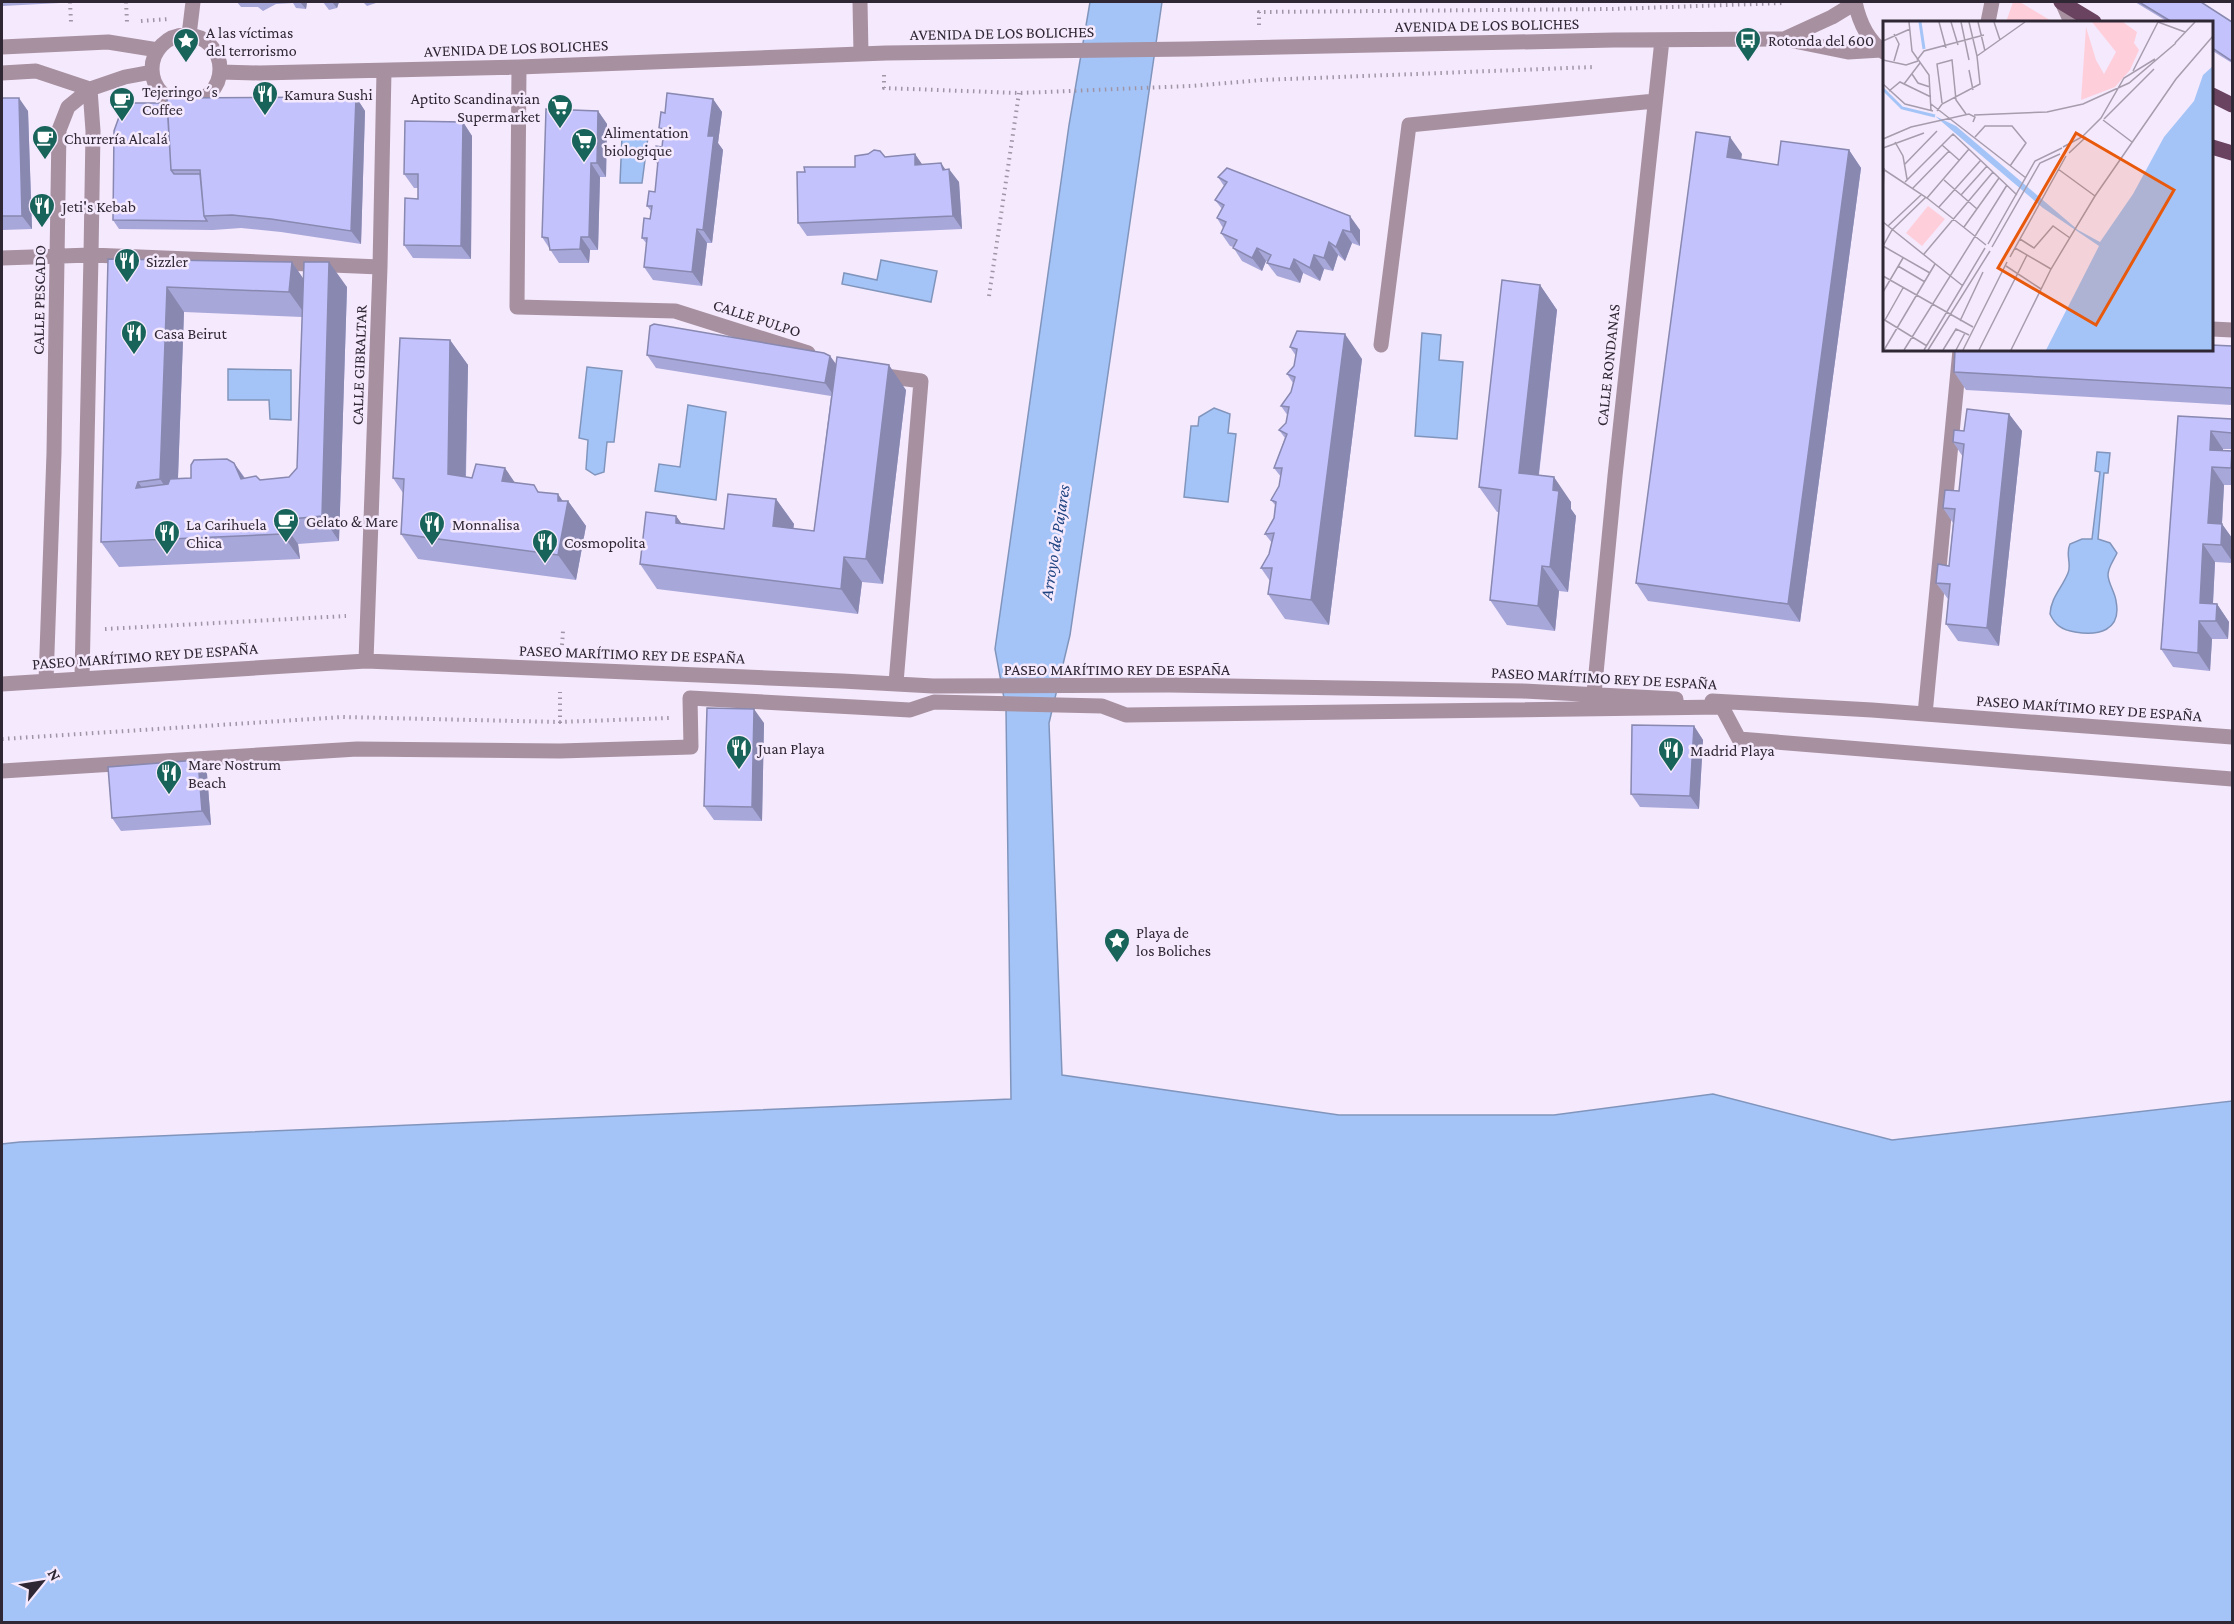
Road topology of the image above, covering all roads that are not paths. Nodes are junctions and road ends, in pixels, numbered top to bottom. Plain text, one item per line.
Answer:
1 (193, 2) edge
2 (860, 2) edge
3 (1855, 2) edge
4 (1992, 2) edge
5 (2062, 2) edge
6 (1988, 21) edge
7 (2071, 21) edge
8 (2092, 21) edge
9 (189, 35) junction
10 (1784, 39) junction
11 (1662, 40) junction
12 (2, 46) edge
13 (158, 50) junction
14 (1883, 51) edge
15 (861, 54) junction
16 (519, 67) junction
17 (384, 71) junction
18 (152, 72) junction
19 (220, 72) junction
20 (2, 73) edge
21 (90, 89) junction
22 (2213, 96) edge
23 (1655, 101) junction
24 (2232, 105) edge
25 (2213, 148) edge
26 (2232, 153) edge
27 (58, 255) junction
28 (91, 255) junction
29 (2, 258) edge
30 (380, 267) junction
31 (2213, 329) edge
32 (2232, 330) edge
33 (1381, 345) dead end
34 (1959, 351) edge
35 (820, 357) edge
36 (865, 371) edge
37 (366, 661) junction
38 (82, 678) junction
39 (46, 681) junction
40 (896, 683) junction
41 (2, 684) edge
42 (933, 694) junction
43 (1594, 694) junction
44 (1925, 714) junction
45 (2232, 737) edge
46 (2, 771) edge
47 (2232, 779) edge

1 - 9 street
2 - 15 street
3 - 10 street, AVENIDA DE LOS BOLICHES
3 - 14 street
4 - 6 street
5 - 7 street
5 - 8 main road
9 - 13 street
9 - 19 street
10 - 11 street, AVENIDA DE LOS BOLICHES
10 - 14 street, AVENIDA DE LOS BOLICHES
11 - 15 street, AVENIDA DE LOS BOLICHES
11 - 23 street, CALLE RONDANAS
12 - 13 street
13 - 18 street
15 - 16 street, AVENIDA DE LOS BOLICHES
16 - 17 street, AVENIDA DE LOS BOLICHES
16 - 35 street, CALLE PULPO
17 - 19 street, AVENIDA DE LOS BOLICHES
17 - 30 street, CALLE GIBRALTAR
18 - 19 street
18 - 21 street
20 - 21 street
21 - 27 street, CALLE PESCADO
21 - 28 street
22 - 24 main road
23 - 33 street
23 - 43 street, CALLE RONDANAS
25 - 26 main road
27 - 28 street
27 - 29 street
27 - 39 street, CALLE PESCADO
28 - 30 street
28 - 38 street
30 - 37 street, CALLE GIBRALTAR
31 - 32 street
34 - 44 street
36 - 40 street
37 - 38 street, PASEO MARÍTIMO REY DE ESPAÑA
37 - 40 street, PASEO MARÍTIMO REY DE ESPAÑA
38 - 39 street, PASEO MARÍTIMO REY DE ESPAÑA
39 - 41 street, PASEO MARÍTIMO REY DE ESPAÑA
40 - 42 street, PASEO MARÍTIMO REY DE ESPAÑA
42 - 43 street, PASEO MARÍTIMO REY DE ESPAÑA
42 - 46 street
42 - 47 street
43 - 44 street, PASEO MARÍTIMO REY DE ESPAÑA
44 - 45 street, PASEO MARÍTIMO REY DE ESPAÑA

